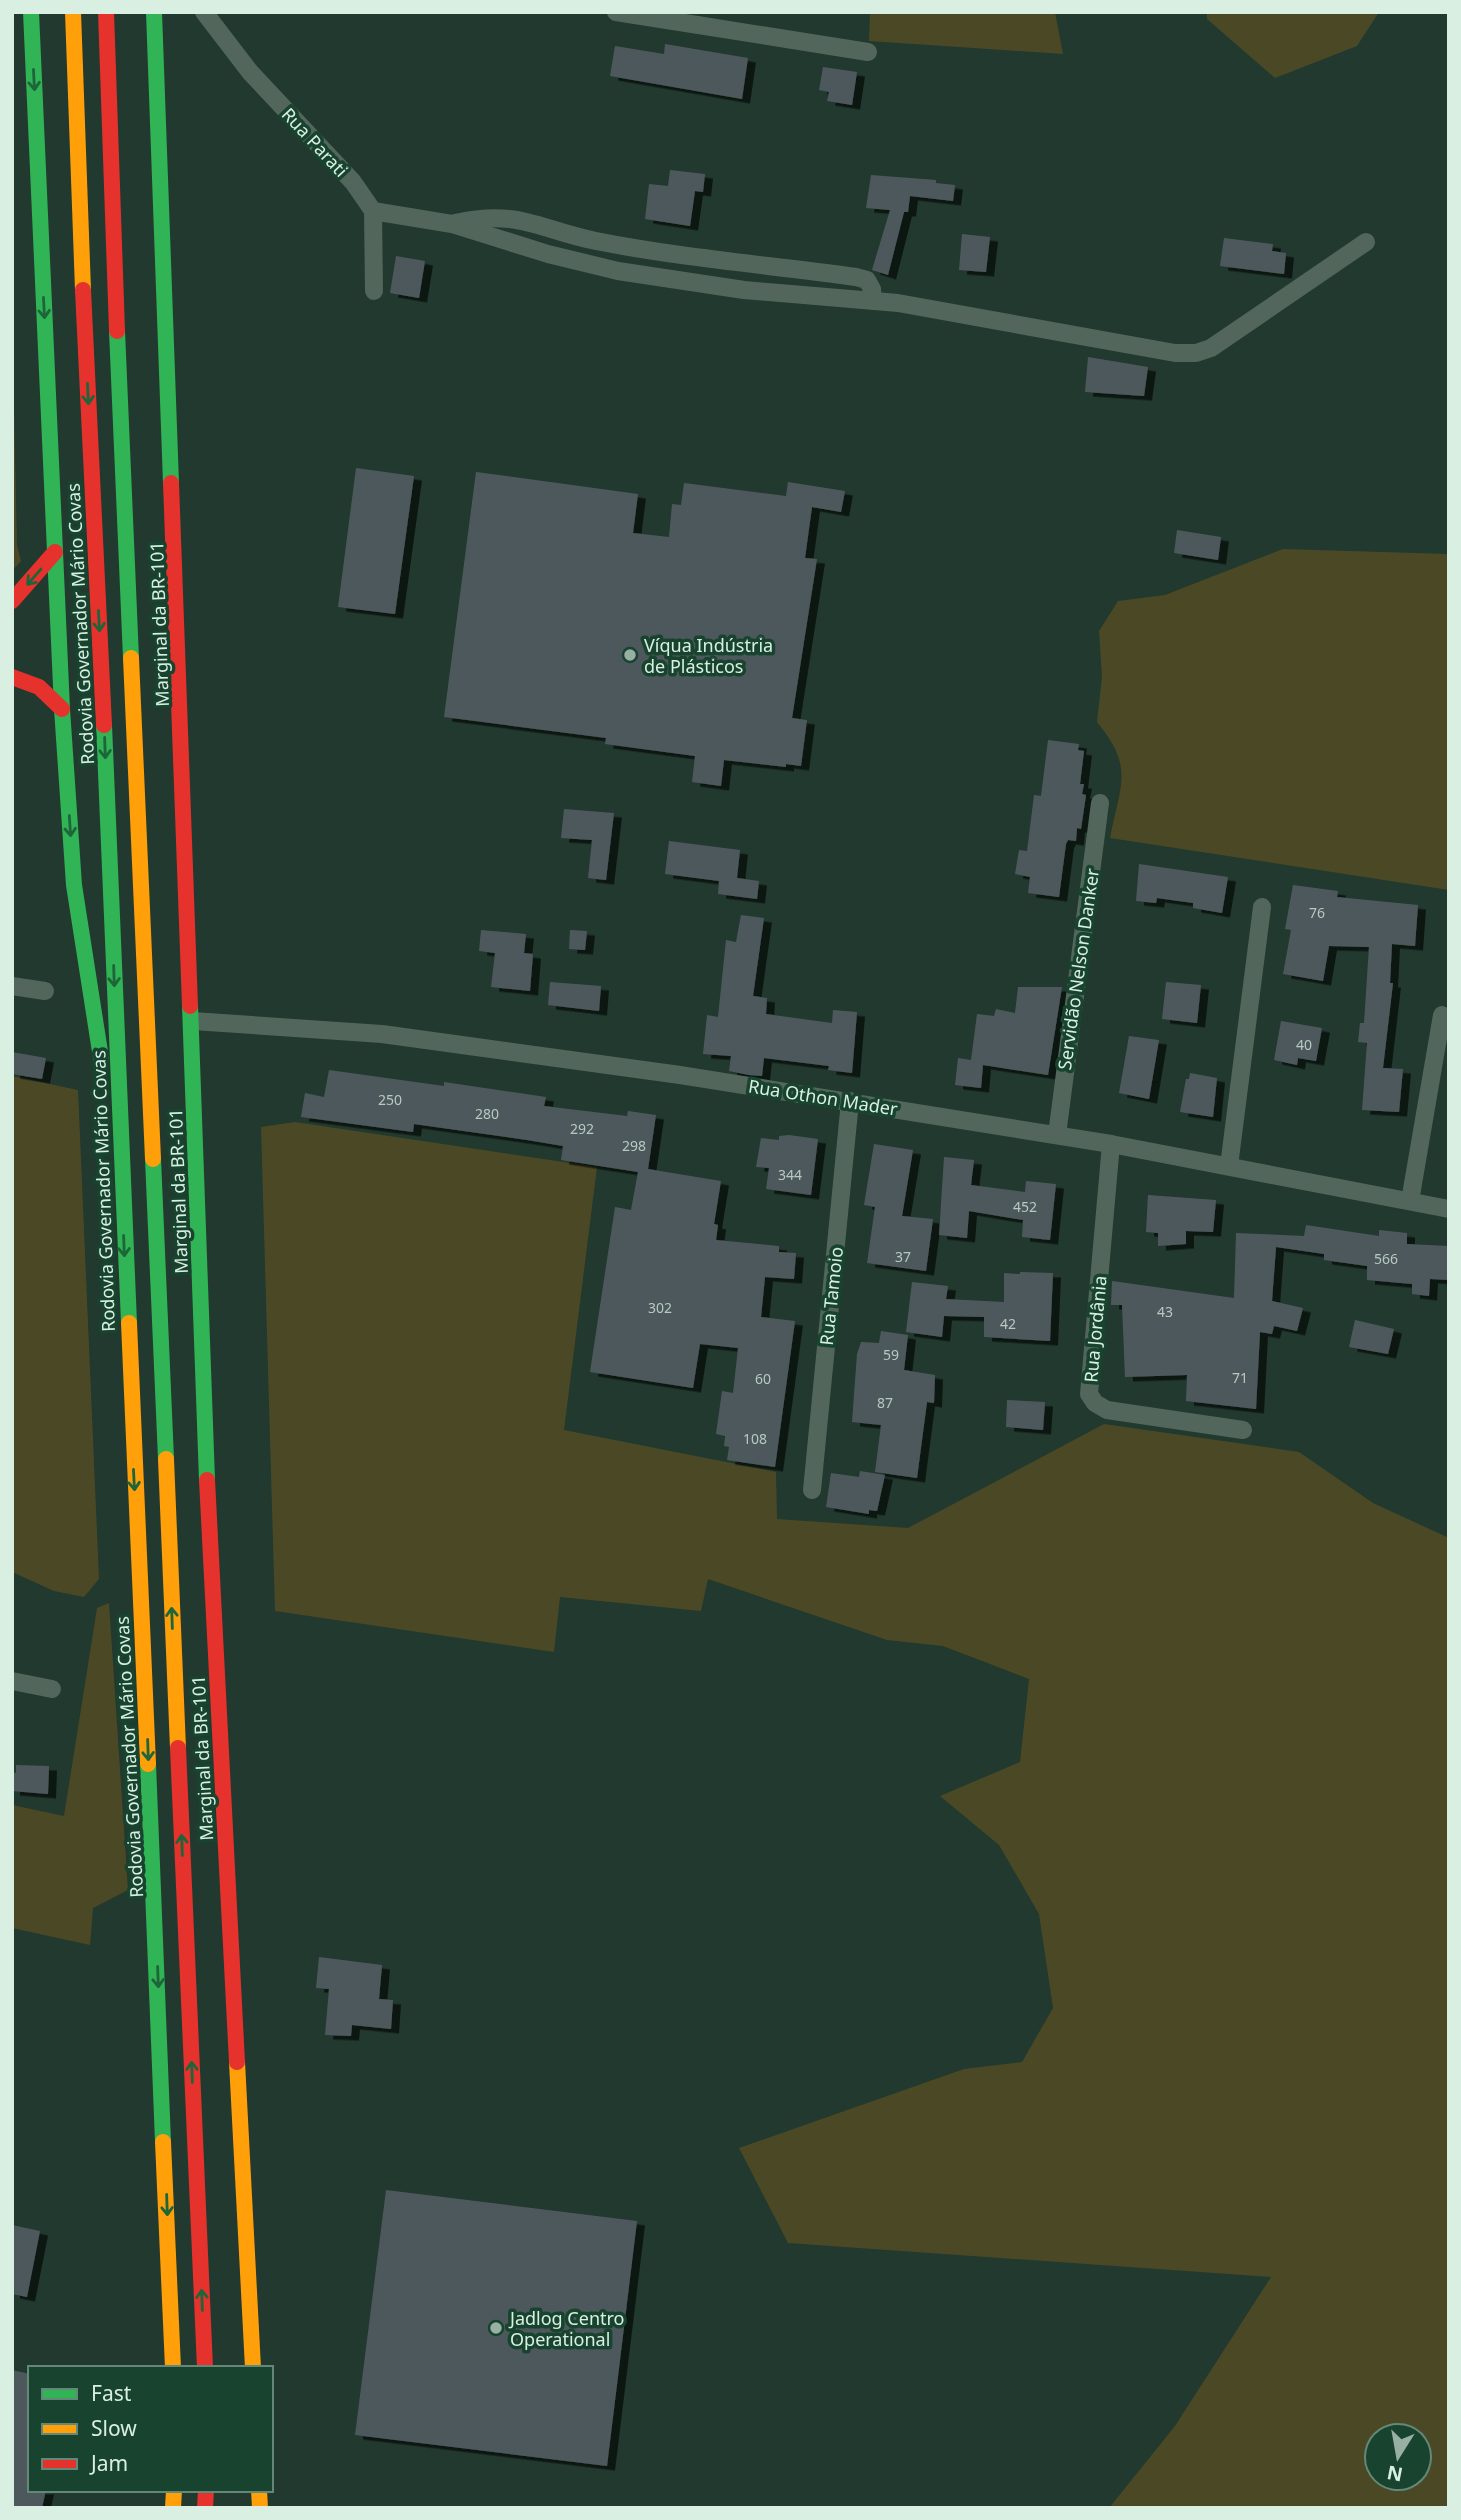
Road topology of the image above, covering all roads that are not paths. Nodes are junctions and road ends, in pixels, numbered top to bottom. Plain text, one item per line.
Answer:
1 (31, 12) edge
2 (73, 12) edge
3 (106, 12) edge
4 (154, 12) edge
5 (204, 12) edge
6 (616, 12) edge
7 (868, 52) dead end
8 (373, 211) junction
9 (452, 223) junction
10 (1366, 242) dead end
11 (374, 291) dead end
12 (873, 301) junction
13 (55, 552) junction
14 (12, 601) edge
15 (12, 677) edge
16 (62, 709) junction
17 (1100, 803) dead end
18 (1262, 907) dead end
19 (12, 986) edge
20 (45, 991) dead end
21 (1442, 1015) dead end
22 (193, 1021) junction
23 (850, 1101) junction
24 (1057, 1135) junction
25 (1111, 1144) junction
26 (1230, 1166) junction
27 (122, 1177) junction
28 (1410, 1201) junction
29 (1449, 1209) edge
30 (1243, 1430) dead end
31 (812, 1490) dead end
32 (12, 1681) edge
33 (52, 1689) dead end
34 (173, 2366) edge
35 (205, 2366) edge
36 (253, 2366) edge

1 -> 13 main road
2 -> 27 main road, Rodovia Governador Mário Covas
35 -> 3 main road
4 - 22 main road, Marginal da BR-101
5 - 8 street, Rua Parati
6 - 7 street
8 - 9 street
8 - 11 street
9 - 12 street
9 - 12 street
10 - 12 street
13 -> 14 main road
13 - 16 main road
15 - 16 main road
16 -> 27 main road
17 - 24 street, Servidão Nelson Danker
18 - 26 street
19 - 20 street
21 - 28 street
22 - 23 street, Rua Othon Mader
22 - 36 main road, Marginal da BR-101
23 - 24 street, Rua Othon Mader
23 - 31 street, Rua Tamoio
24 - 25 street, Rua Othon Mader
25 - 26 street, Rua Othon Mader
25 - 30 street, Rua Jordânia
26 - 28 street, Rua Othon Mader
27 -> 34 main road, Rodovia Governador Mário Covas
28 - 29 street, Rua Othon Mader
32 - 33 street

